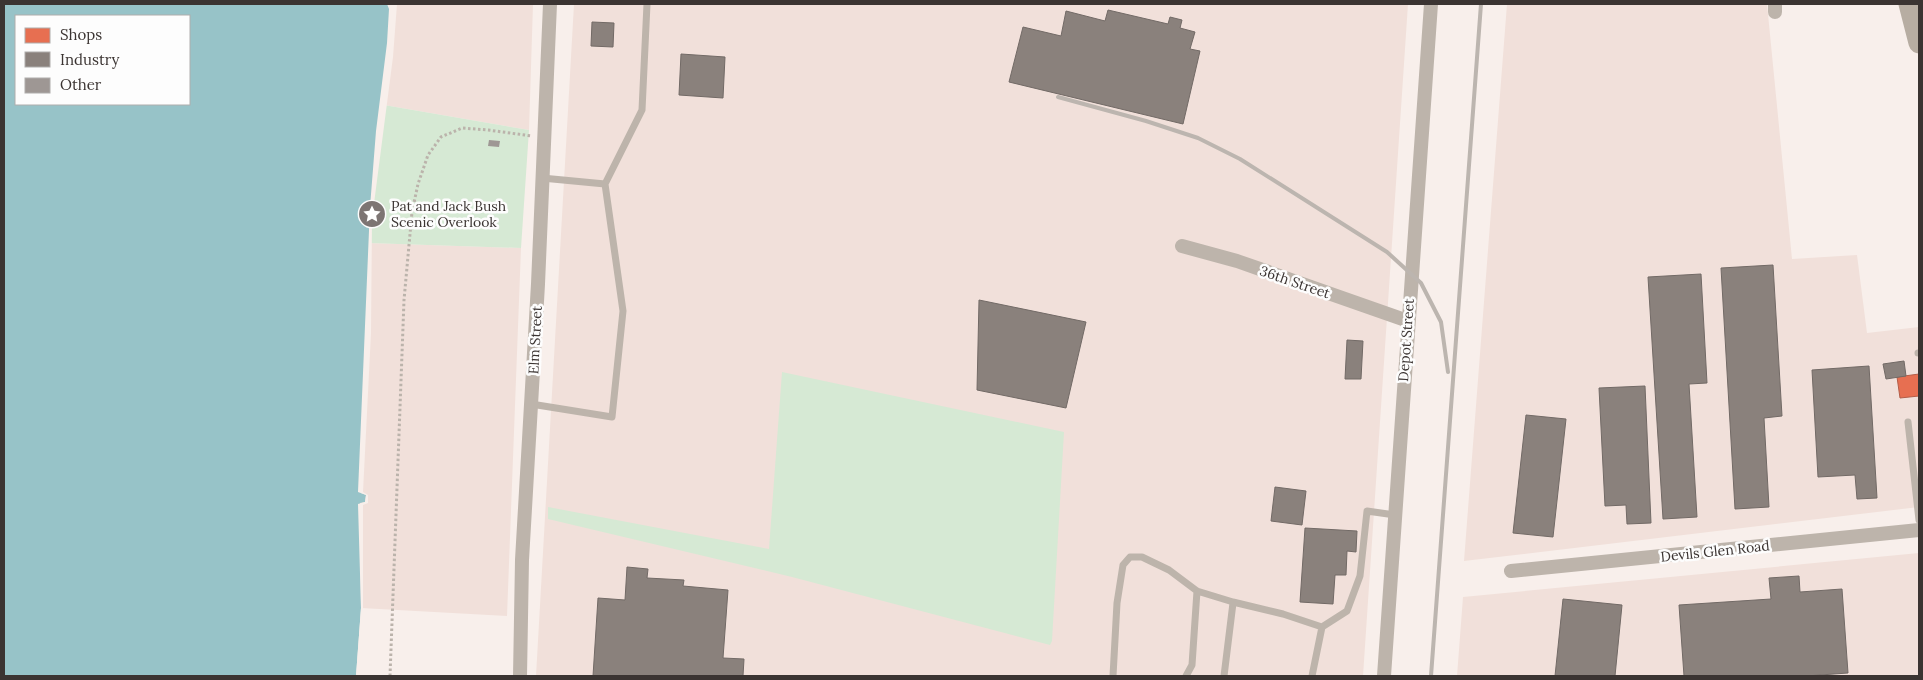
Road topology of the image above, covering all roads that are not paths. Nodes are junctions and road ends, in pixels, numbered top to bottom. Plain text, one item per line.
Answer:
1 (550, 4) edge
2 (647, 4) edge
3 (1430, 4) edge
4 (1909, 4) edge
5 (1919, 42) edge
6 (542, 178) junction
7 (604, 184) junction
8 (1182, 246) dead end
9 (1408, 321) junction
10 (531, 404) junction
11 (1908, 422) dead end
12 (1918, 502) edge
13 (1395, 515) junction
14 (1919, 520) edge
15 (1919, 530) edge
16 (1511, 571) dead end
17 (1197, 591) junction
18 (1233, 602) junction
19 (1322, 627) junction
20 (520, 676) edge
21 (1113, 676) edge
22 (1186, 676) edge
23 (1224, 676) edge
24 (1312, 676) edge
25 (1384, 676) edge

1 - 6 street, Elm Street
2 - 7 lane
3 - 9 street, Depot Street
4 - 5 main road
6 - 7 lane
6 - 10 street, Elm Street
7 - 10 lane
8 - 9 street, 36th Street
9 - 13 street, Depot Street
10 - 20 street, Elm Street
11 - 12 lane
12 - 14 lane
13 - 19 lane
13 - 25 street, Depot Street
15 - 16 street, Devils Glen Road
17 - 18 lane
17 - 21 lane
17 - 22 lane
18 - 19 lane
18 - 23 lane
19 - 24 lane

